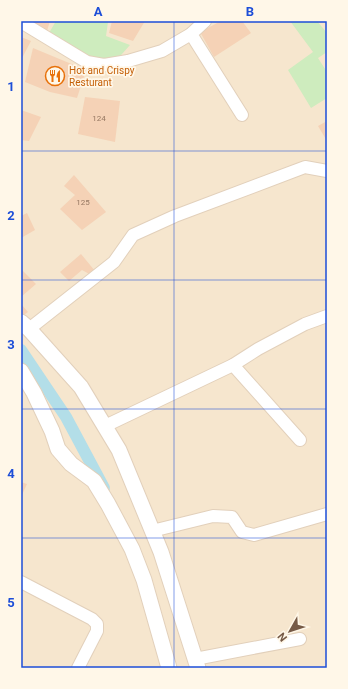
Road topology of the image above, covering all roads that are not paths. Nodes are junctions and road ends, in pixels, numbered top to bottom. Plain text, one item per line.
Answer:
1 (205, 21) edge
2 (21, 22) edge
3 (191, 34) junction
4 (242, 115) dead end
5 (327, 171) edge
6 (327, 316) edge
7 (25, 325) edge
8 (233, 365) junction
9 (21, 370) edge
10 (105, 426) junction
11 (300, 440) dead end
12 (327, 514) edge
13 (152, 531) junction
14 (21, 582) edge
15 (300, 639) dead end
16 (196, 663) edge
17 (78, 668) edge
18 (170, 668) edge

1 - 3 street
2 - 3 street
3 - 4 street
5 - 7 street
6 - 8 street
7 - 10 street
8 - 10 street
8 - 11 street
9 - 18 street
10 - 13 street
12 - 13 street
13 - 16 street
14 - 17 street
15 - 16 street

